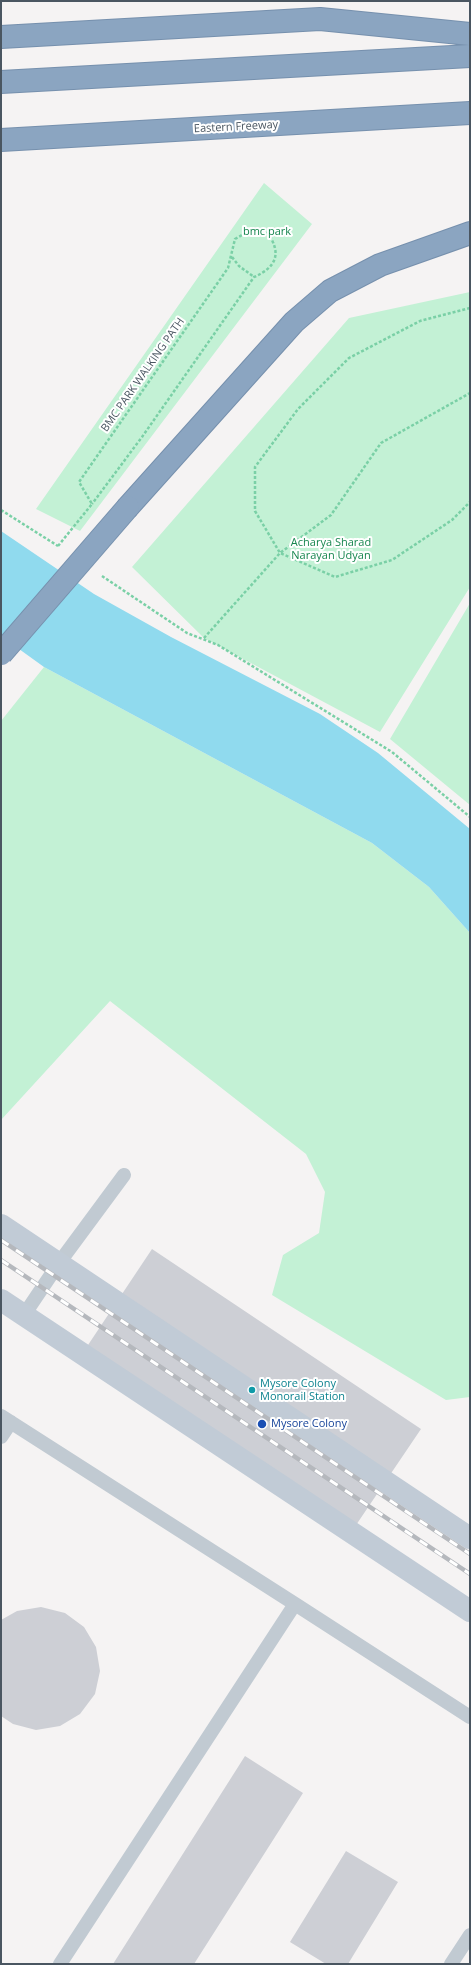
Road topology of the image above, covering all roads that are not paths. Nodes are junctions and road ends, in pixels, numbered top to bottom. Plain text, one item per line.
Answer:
1 (470, 34) edge
2 (1, 37) edge
3 (470, 56) edge
4 (1, 82) edge
5 (470, 113) edge
6 (1, 140) edge
7 (470, 233) edge
8 (1, 654) edge
9 (124, 1175) dead end
10 (1, 1225) edge
11 (59, 1263) junction
12 (1, 1300) edge
13 (24, 1315) junction
14 (6, 1419) edge
15 (1, 1437) edge
16 (470, 1538) edge
17 (295, 1604) junction
18 (470, 1611) edge
19 (470, 1717) edge
20 (470, 1935) edge
21 (60, 1964) edge
22 (451, 1964) edge

1 - 2 highway
3 - 4 highway
5 - 6 highway, Eastern Freeway
7 - 8 highway, bridge
9 - 11 lane
10 - 11 main road
11 - 13 lane
11 - 16 main road
12 - 13 main road
13 - 18 main road
14 - 15 lane
14 - 17 lane
17 - 19 lane
17 - 21 lane
20 - 22 lane

